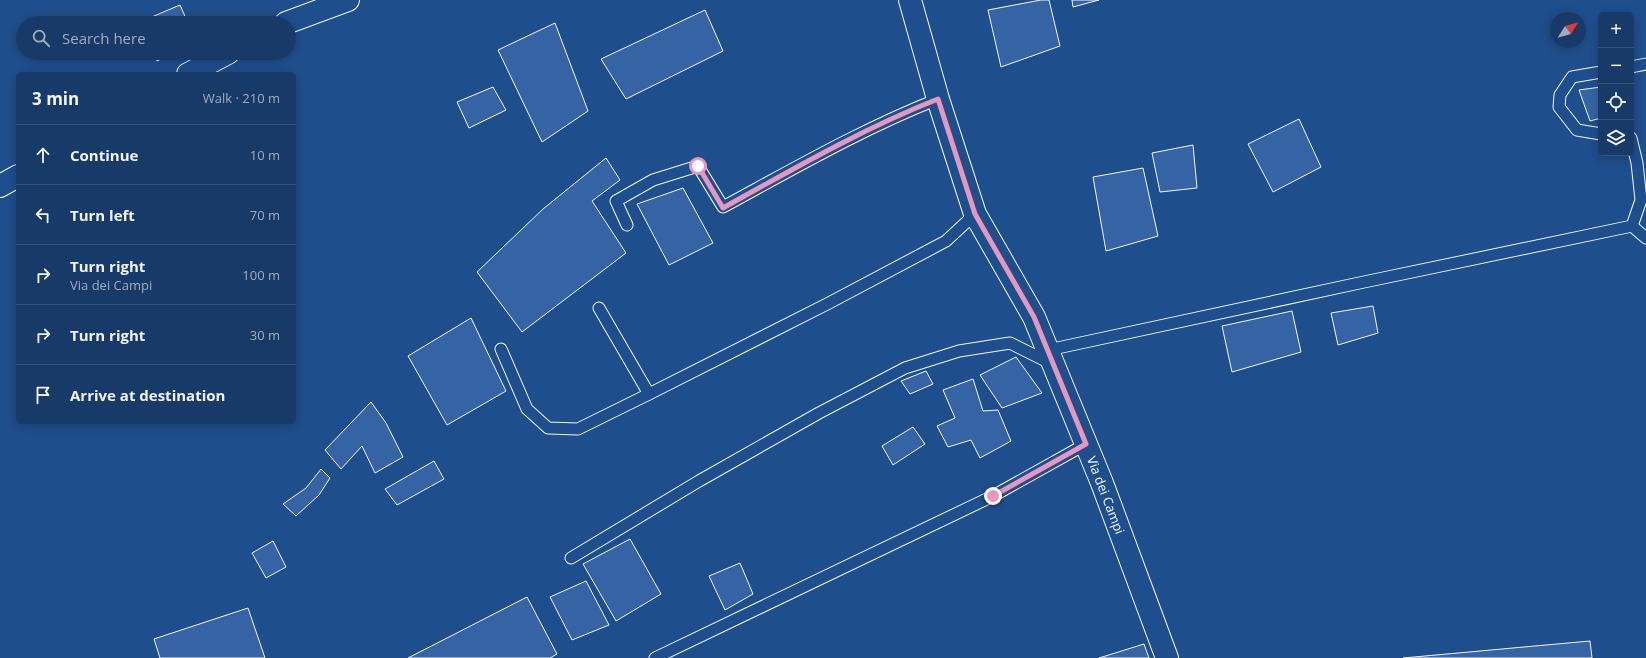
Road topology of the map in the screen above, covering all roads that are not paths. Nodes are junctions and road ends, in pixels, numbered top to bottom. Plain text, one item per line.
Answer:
1 (348, 0) edge
2 (910, 0) edge
3 (296, 19) edge
4 (215, 60) edge
5 (1646, 64) edge
6 (1634, 66) edge
7 (192, 72) edge
8 (1598, 73) edge
9 (938, 99) junction
10 (1598, 134) edge
11 (1634, 151) edge
12 (16, 177) edge
13 (0, 186) edge
14 (975, 214) junction
15 (627, 225) dead end
16 (1632, 226) junction
17 (1646, 238) edge
18 (599, 308) dead end
19 (501, 349) dead end
20 (1050, 357) junction
21 (648, 394) junction
22 (1086, 444) junction
23 (571, 558) dead end
24 (655, 658) edge
25 (1167, 658) edge

1 - 3 street
2 - 9 street, Via dei Campi
4 - 7 street
5 - 6 lane
8 - 10 lane
9 - 14 street, Via dei Campi
9 - 15 lane
11 - 16 lane
12 - 13 street
14 - 20 street, Via dei Campi
14 - 21 lane
16 - 17 lane
16 - 20 lane
18 - 21 lane
19 - 21 lane
20 - 22 street, Via dei Campi
20 - 23 lane
22 - 24 lane
22 - 25 street, Via dei Campi

